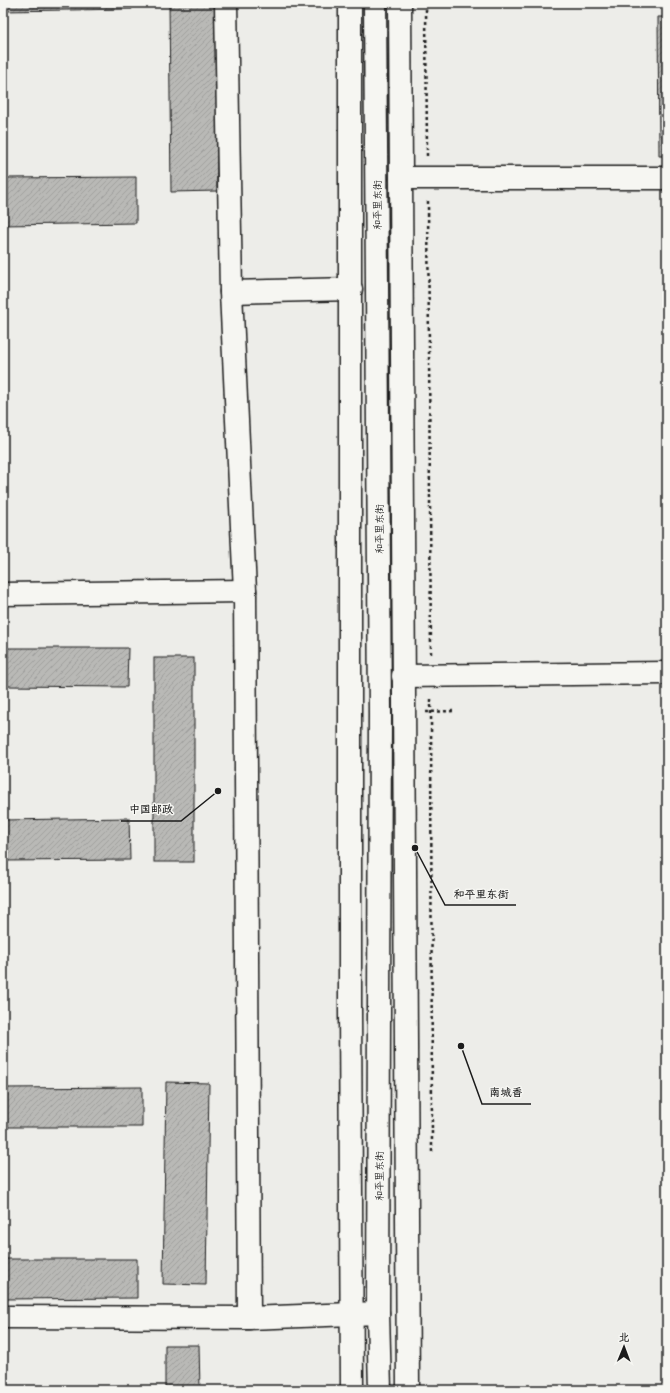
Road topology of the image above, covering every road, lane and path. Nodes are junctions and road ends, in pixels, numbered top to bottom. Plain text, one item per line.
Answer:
1 (226, 3) edge
2 (350, 3) edge
3 (375, 3) edge
4 (400, 3) edge
5 (401, 178) junction
6 (667, 178) edge
7 (351, 289) junction
8 (231, 292) junction
9 (245, 591) junction
10 (3, 594) edge
11 (667, 673) edge
12 (403, 676) junction
13 (378, 1313) junction
14 (352, 1314) junction
15 (3, 1317) edge
16 (249, 1318) junction
17 (352, 1390) edge
18 (380, 1390) edge
19 (408, 1390) edge

1 - 8 street
2 - 7 street
3 - 13 street, 和平里东街
4 - 5 street
5 - 6 street
5 - 12 street
7 - 8 street
7 - 14 street
8 - 9 street
9 - 10 street
9 - 16 street
11 - 12 street
12 - 19 street
13 - 14 street
13 - 18 street, 和平里东街
14 - 16 street
14 - 17 street
15 - 16 street

